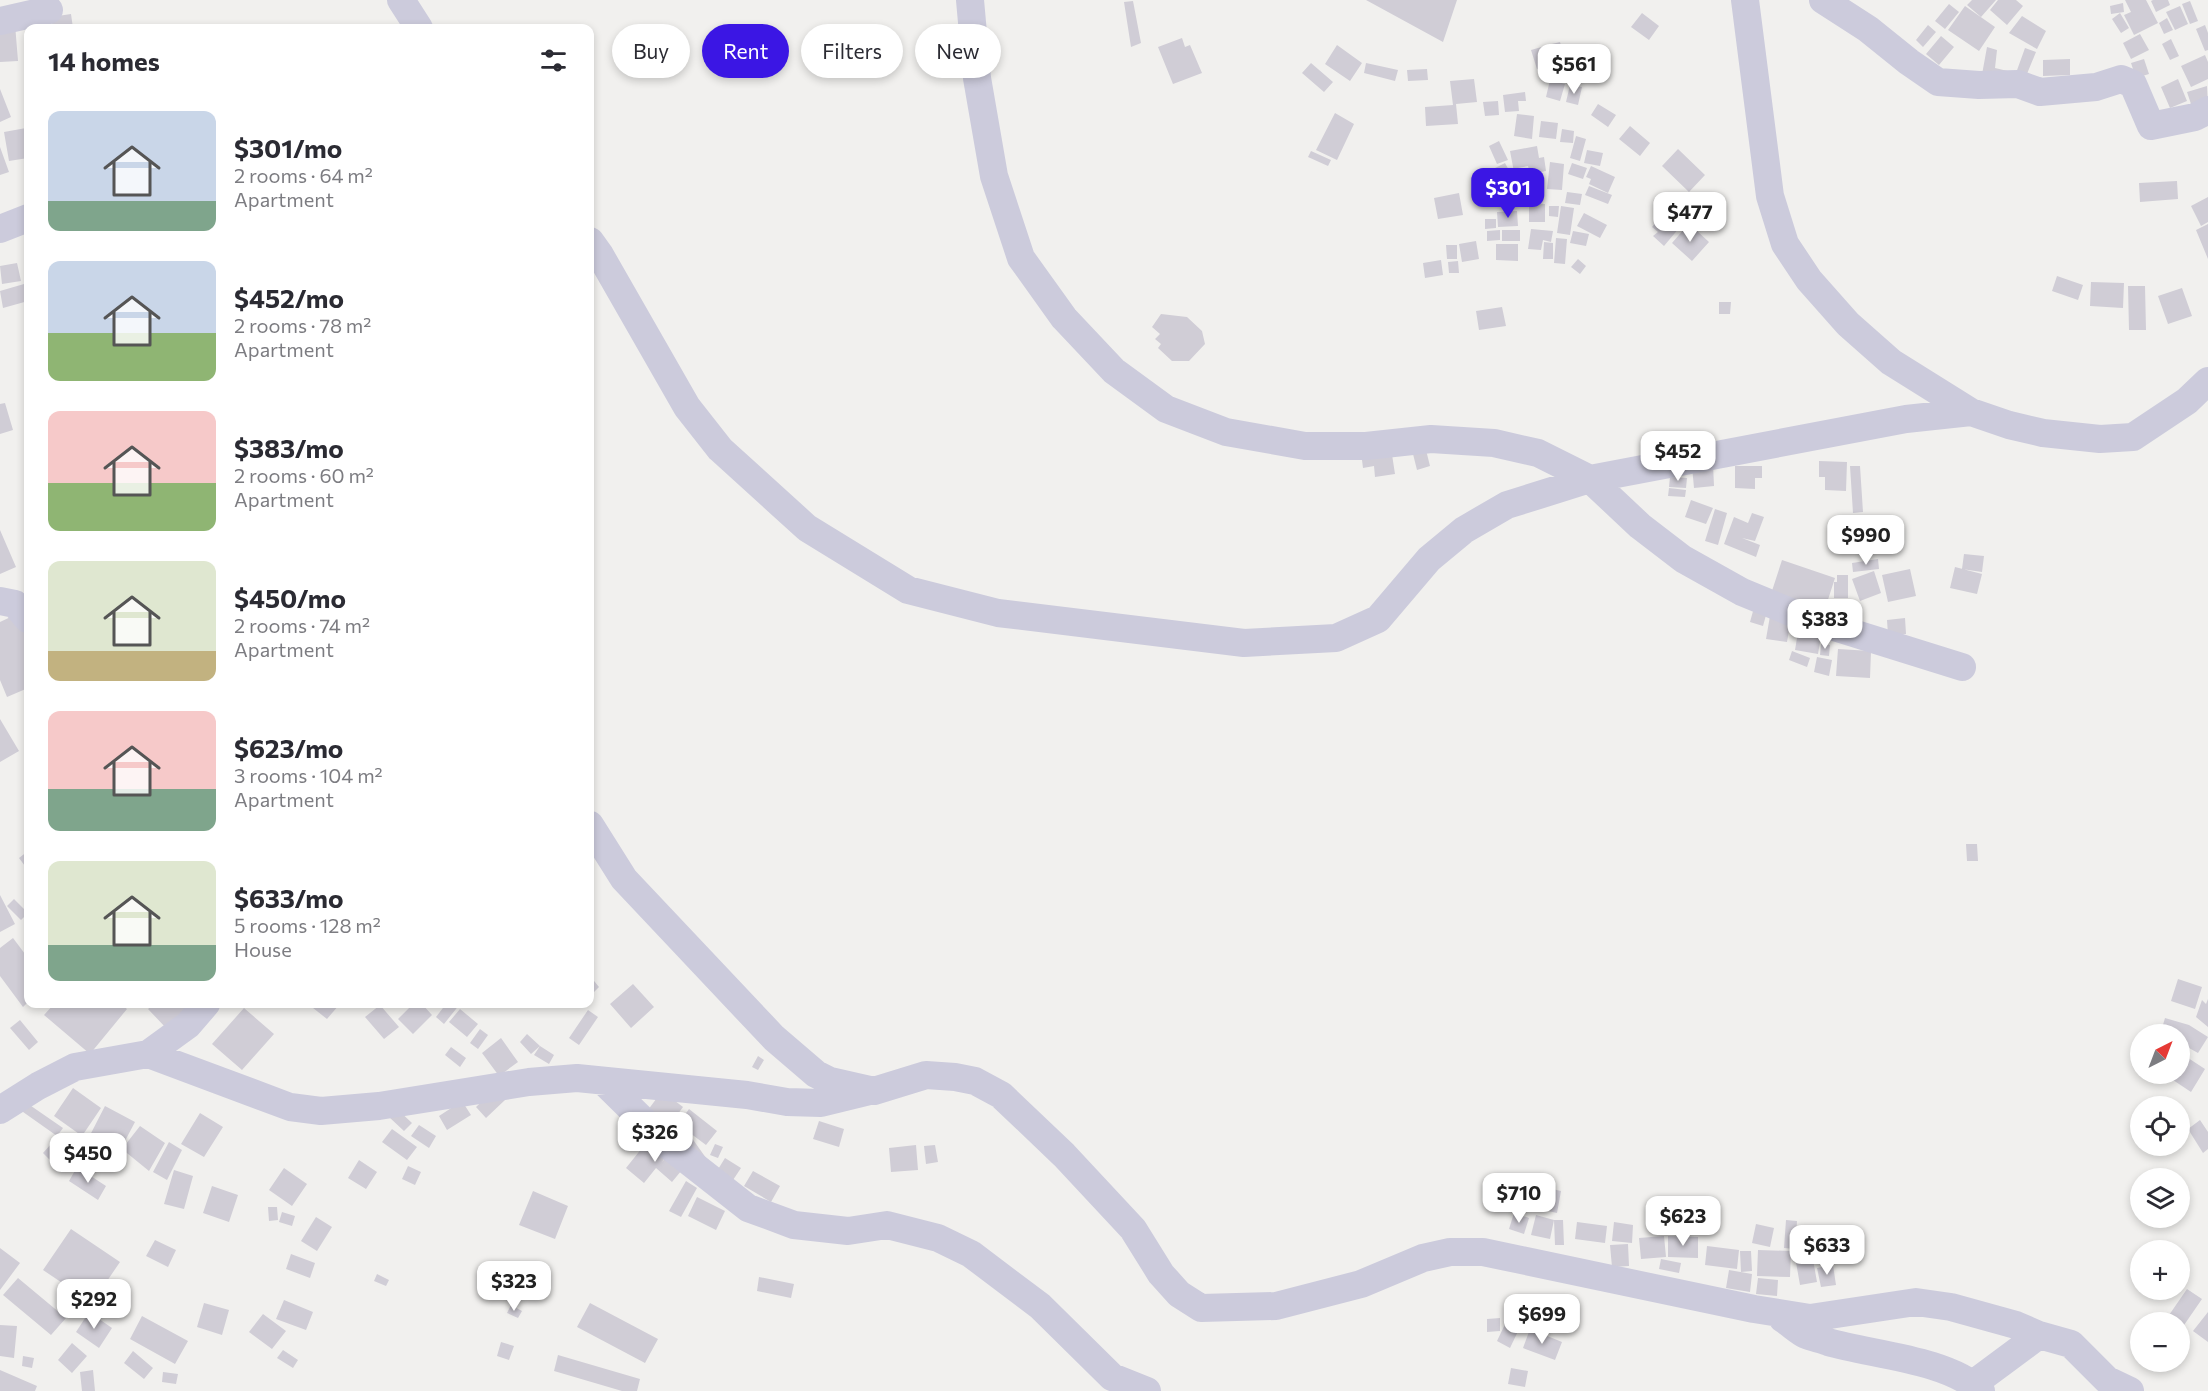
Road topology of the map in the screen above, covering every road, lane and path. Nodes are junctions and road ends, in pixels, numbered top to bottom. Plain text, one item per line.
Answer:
1 (970, 0) edge
2 (1745, 0) edge
3 (1823, 0) edge
4 (49, 10) dead end
5 (0, 16) edge
6 (2208, 110) edge
7 (24, 220) edge
8 (0, 229) edge
9 (594, 247) edge
10 (2208, 381) edge
11 (1971, 412) junction
12 (1590, 479) junction
13 (0, 601) edge
14 (24, 614) edge
15 (1962, 667) dead end
16 (594, 831) edge
17 (203, 1008) edge
18 (148, 1054) junction
19 (604, 1082) junction
20 (874, 1090) junction
21 (0, 1110) edge
22 (1774, 1312) junction
23 (2039, 1335) junction
24 (1977, 1387) edge
25 (1147, 1391) edge
26 (2130, 1391) edge

1 - 12 street
2 - 11 street
3 - 6 street
4 - 5 street
7 - 8 street
9 - 12 street
10 - 11 street
11 - 12 street
12 - 15 street
13 - 14 street
16 - 20 street
17 - 18 street
18 - 19 street
18 - 21 street
19 - 20 street
19 - 25 street
20 - 22 street
22 - 23 street
22 - 24 street
23 - 24 street
23 - 26 street

